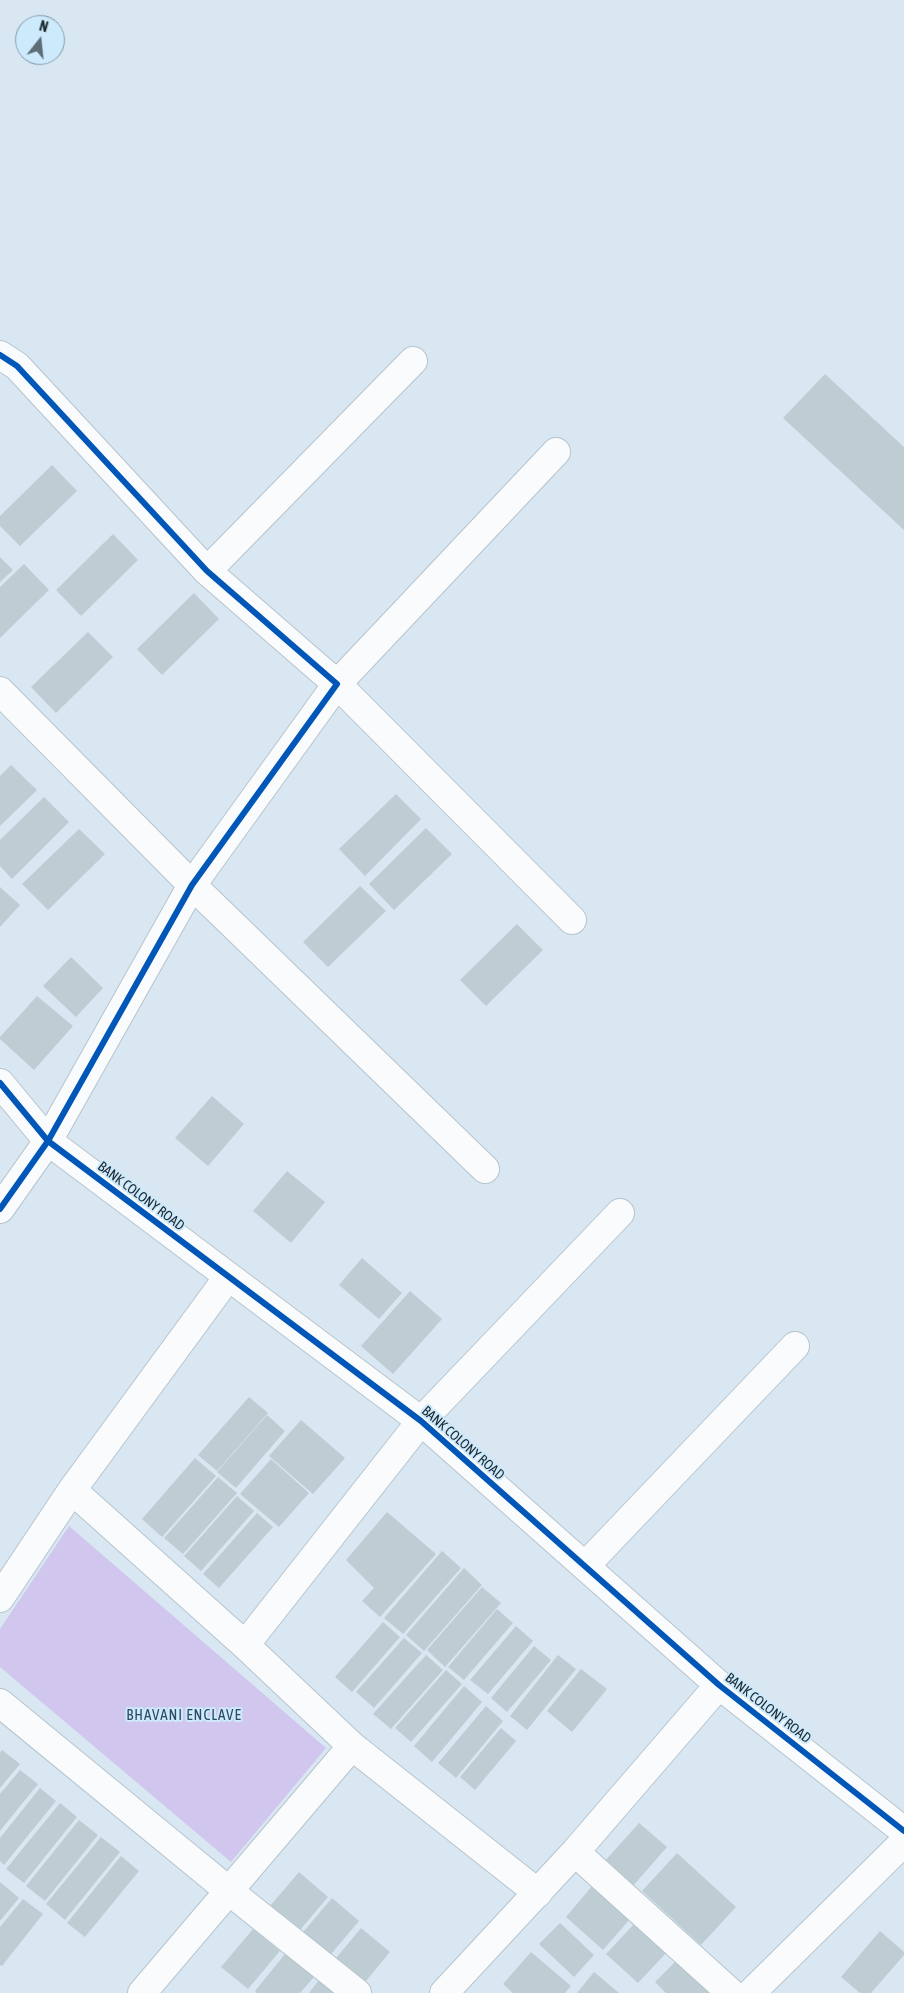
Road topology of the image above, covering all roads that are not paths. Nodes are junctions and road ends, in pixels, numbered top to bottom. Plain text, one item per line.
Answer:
1 (0, 355) edge
2 (413, 361) dead end
3 (556, 452) dead end
4 (207, 571) junction
5 (336, 684) junction
6 (0, 691) edge
7 (192, 885) junction
8 (572, 920) dead end
9 (0, 1083) edge
10 (48, 1142) junction
11 (485, 1169) dead end
12 (0, 1209) edge
13 (620, 1213) dead end
14 (228, 1277) junction
15 (794, 1346) dead end
16 (421, 1422) junction
17 (72, 1490) junction
18 (585, 1566) junction
19 (0, 1598) edge
20 (245, 1645) junction
21 (719, 1685) junction
22 (0, 1703) edge
23 (352, 1746) junction
24 (904, 1831) edge
25 (904, 1842) edge
26 (575, 1852) junction
27 (229, 1891) junction
28 (538, 1892) junction
29 (146, 1992) edge
30 (357, 1993) edge
31 (444, 1993) edge
32 (731, 1993) edge
33 (751, 1993) edge

1 - 4 street
2 - 4 street
3 - 5 street
4 - 5 street
5 - 7 street
5 - 8 street
6 - 7 street
7 - 10 street
7 - 11 street
9 - 10 street, BANK COLONY ROAD
10 - 12 street
10 - 14 street, BANK COLONY ROAD
13 - 16 street
14 - 16 street, BANK COLONY ROAD
14 - 17 street
15 - 18 street
16 - 18 street, BANK COLONY ROAD
16 - 20 street
17 - 19 street
17 - 20 street
18 - 21 street, BANK COLONY ROAD
20 - 23 street
21 - 24 street, BANK COLONY ROAD
21 - 26 street
22 - 27 street
23 - 27 street
23 - 28 street
25 - 33 street
26 - 28 street
26 - 32 street
27 - 29 street
27 - 30 street
28 - 31 street

